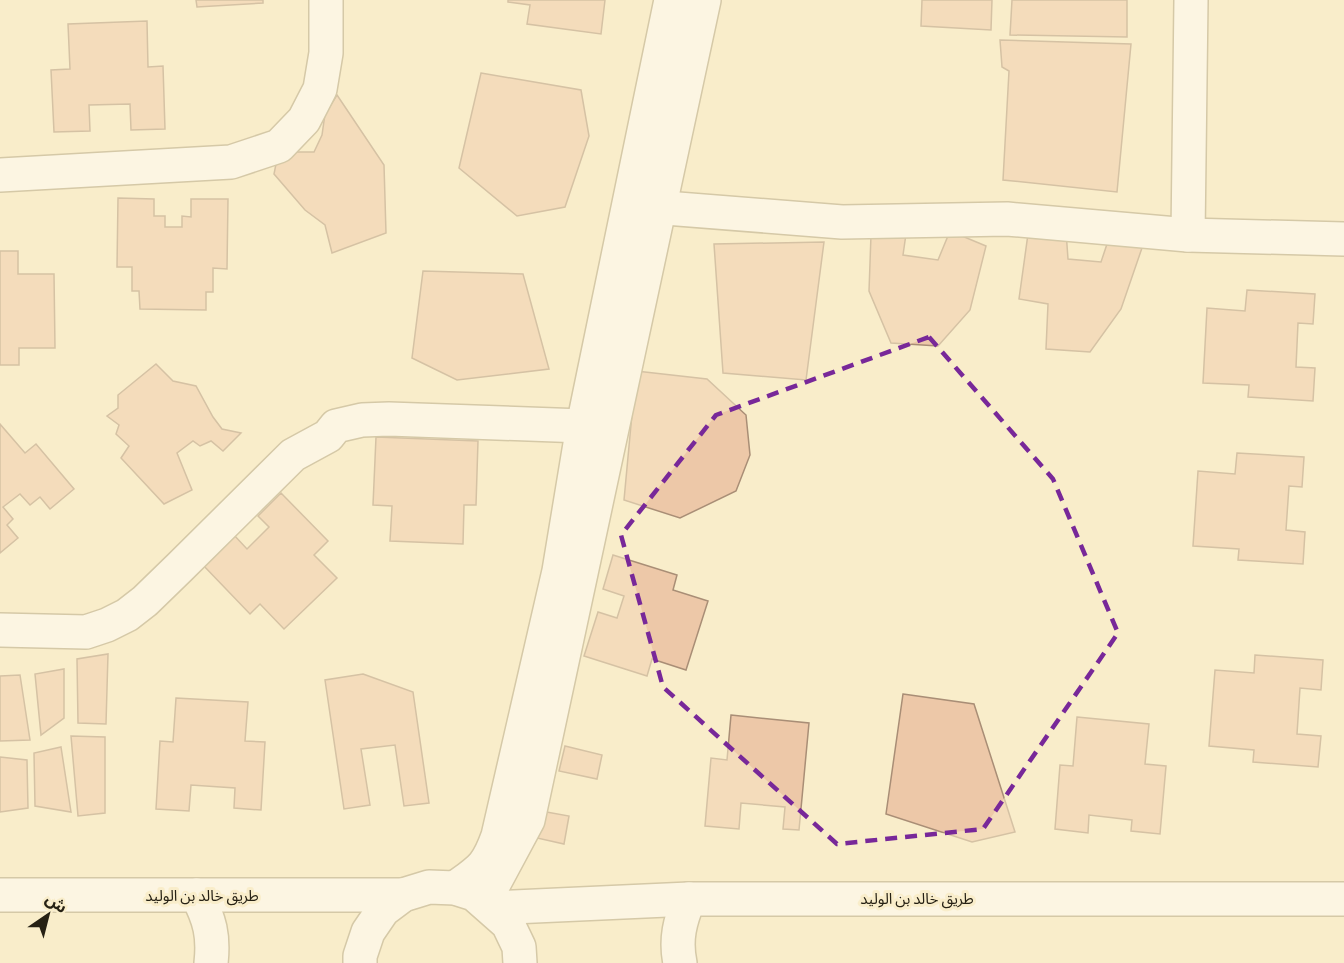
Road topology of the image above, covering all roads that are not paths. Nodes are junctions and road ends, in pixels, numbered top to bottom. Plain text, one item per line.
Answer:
1 (326, 0) edge
2 (671, 0) edge
3 (704, 0) edge
4 (1191, 0) edge
5 (0, 175) edge
6 (644, 206) junction
7 (1188, 235) junction
8 (1344, 239) edge
9 (583, 426) junction
10 (0, 630) edge
11 (455, 888) junction
12 (0, 895) edge
13 (197, 895) junction
14 (404, 895) junction
15 (689, 899) junction
16 (1344, 899) edge
17 (488, 905) junction
18 (211, 963) edge
19 (360, 963) edge
20 (520, 963) edge
21 (680, 963) edge

1 - 5 street
2 - 6 street
3 - 6 street
4 - 7 street
6 - 7 street
6 - 9 street
6 - 17 street
7 - 8 street
9 - 10 street
9 - 11 street
11 - 14 street
11 - 17 street
12 - 13 street, طريق خالد بن الوليد
13 - 14 street, طريق خالد بن الوليد
13 - 18 street
14 - 19 street
15 - 16 street, طريق خالد بن الوليد
15 - 17 street, طريق خالد بن الوليد
15 - 21 street
17 - 20 street

